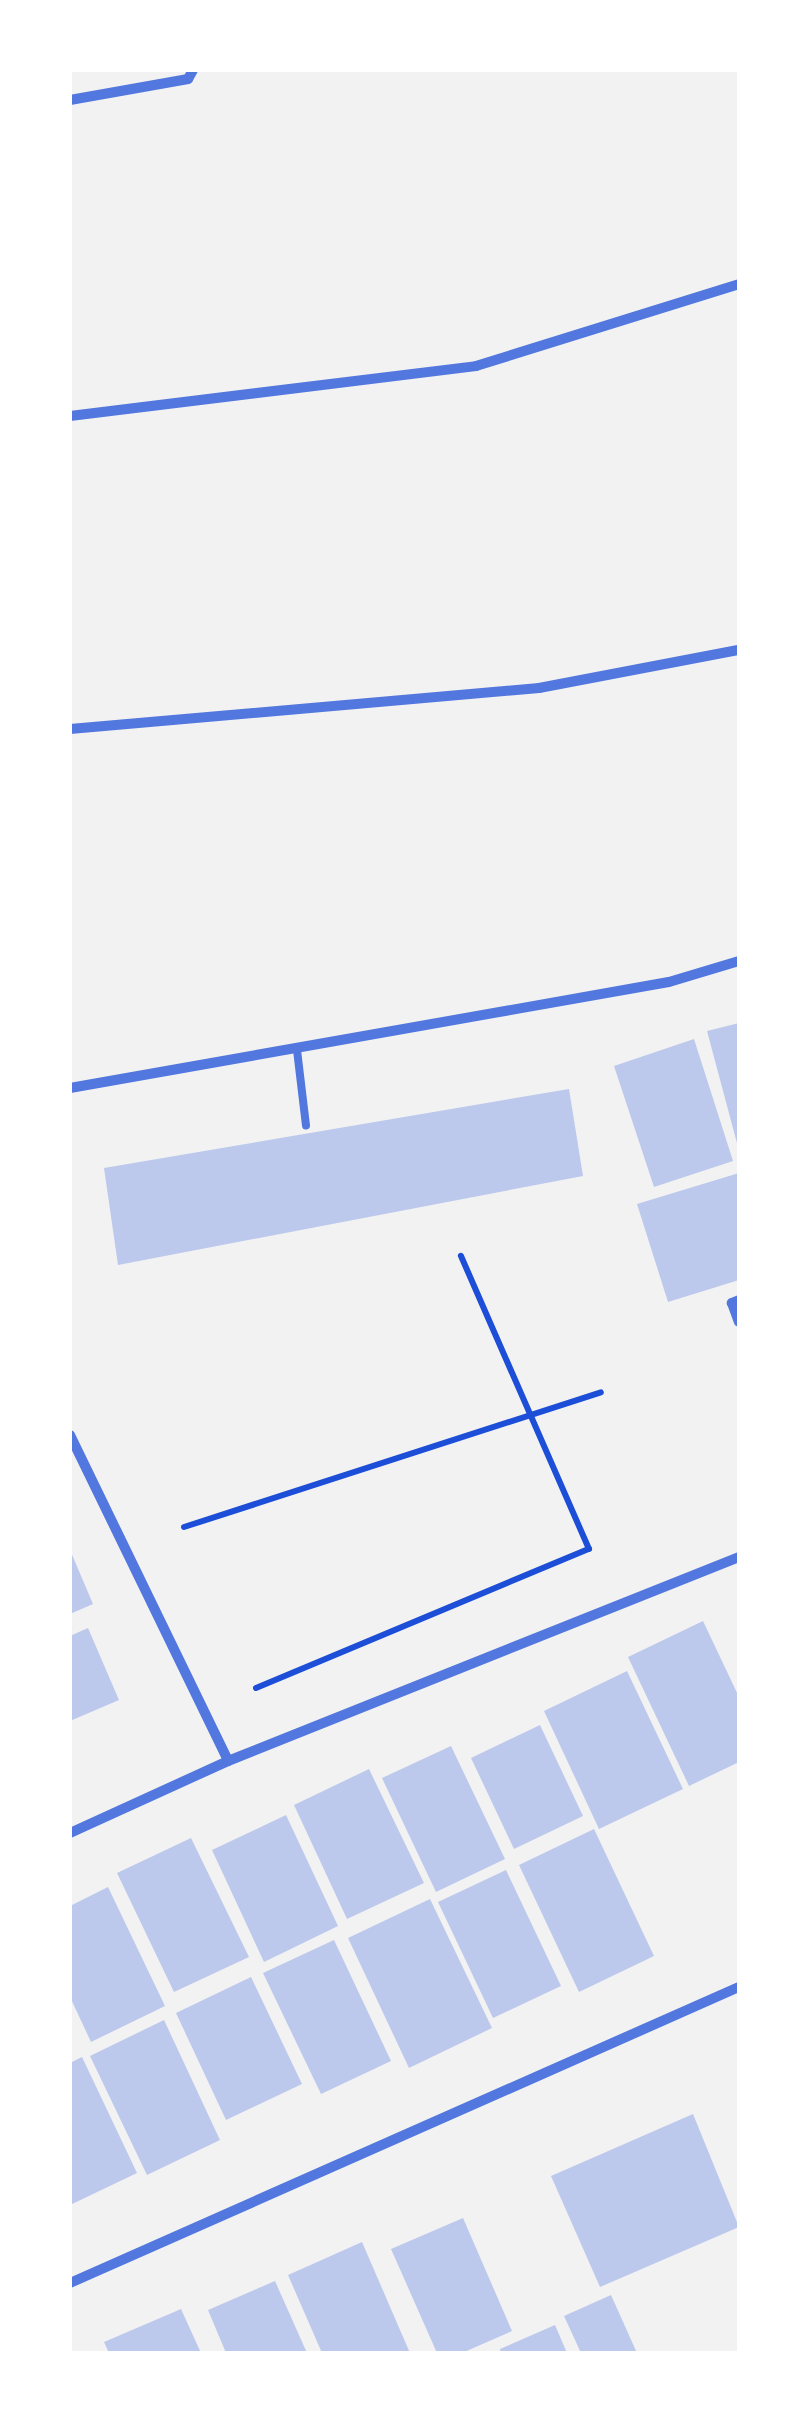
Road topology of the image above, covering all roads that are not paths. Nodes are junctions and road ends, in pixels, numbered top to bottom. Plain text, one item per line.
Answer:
1 (192, 70) edge
2 (70, 100) edge
3 (739, 284) edge
4 (70, 416) edge
5 (739, 650) edge
6 (70, 729) edge
7 (739, 961) edge
8 (297, 1050) junction
9 (70, 1088) edge
10 (306, 1125) dead end
11 (739, 1300) edge
12 (739, 1322) edge
13 (70, 1435) edge
14 (739, 1557) edge
15 (228, 1762) junction
16 (70, 1834) edge
17 (739, 1987) edge
18 (70, 2283) edge

1 - 2 street
3 - 4 street
5 - 6 street
7 - 8 street
8 - 9 street
8 - 10 lane
11 - 12 street
13 - 15 street
14 - 15 street
15 - 16 street
17 - 18 street

